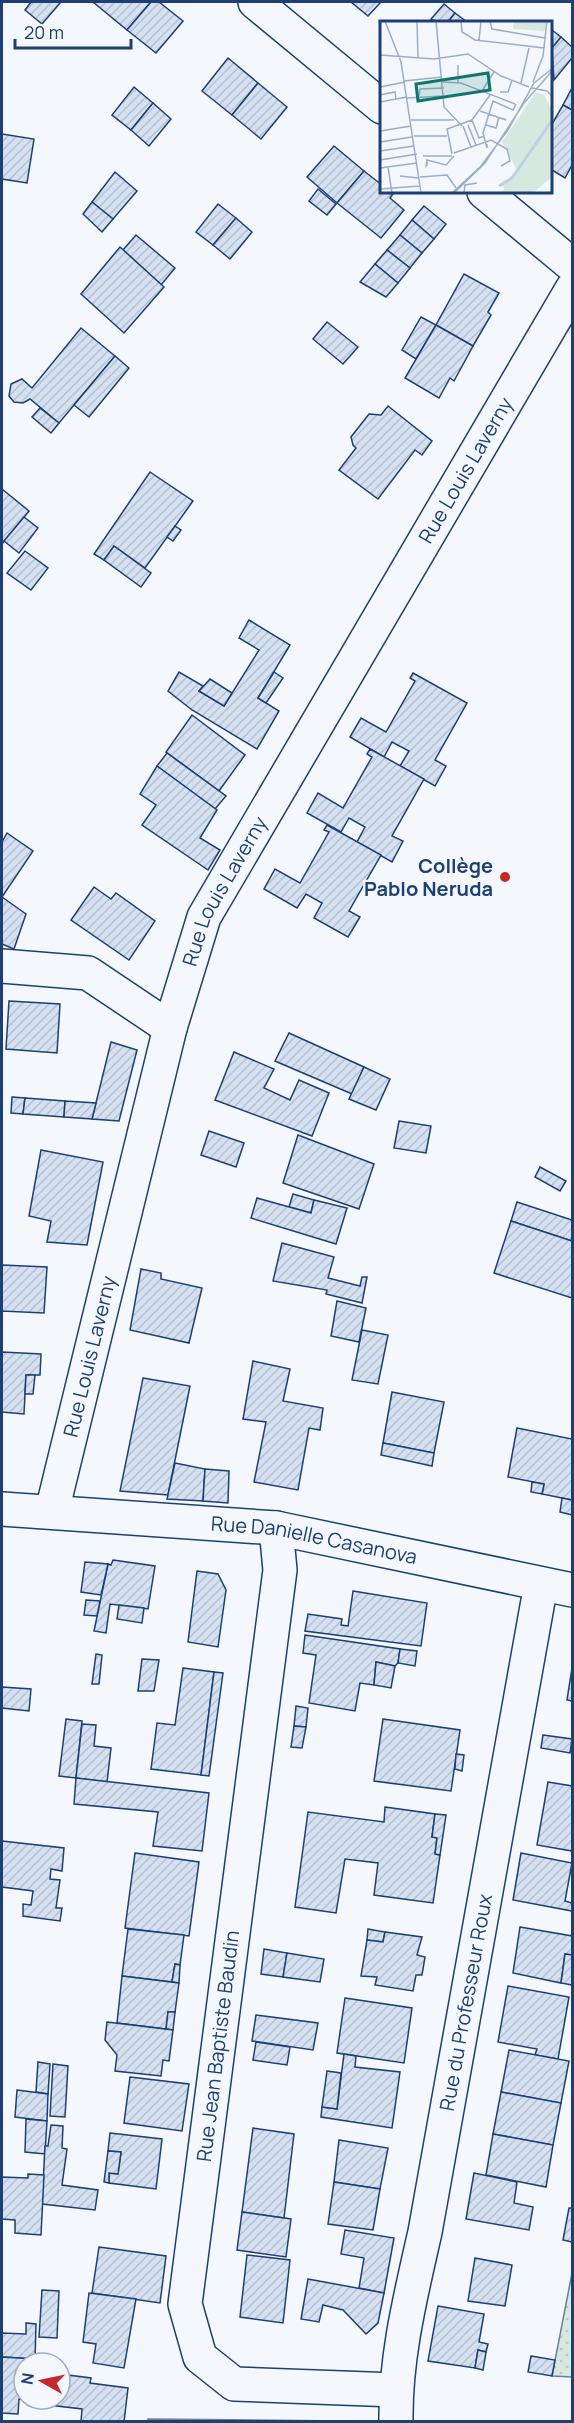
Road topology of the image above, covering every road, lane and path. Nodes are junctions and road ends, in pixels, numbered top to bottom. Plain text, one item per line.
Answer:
1 (255, 2) edge
2 (380, 105) edge
3 (486, 194) edge
4 (573, 265) edge
5 (573, 289) edge
6 (2, 966) edge
7 (170, 1028) junction
8 (2, 1509) edge
9 (52, 1511) junction
10 (276, 1528) junction
11 (541, 1584) junction
12 (573, 1590) edge
13 (396, 2406) edge

1 - 2 street
3 - 4 street
5 - 7 street, Rue Louis Laverny
6 - 7 street
7 - 9 street, Rue Louis Laverny
8 - 9 street
9 - 10 street, Rue Danielle Casanova
10 - 11 street, Rue Danielle Casanova
10 - 13 street, Rue Jean Baptiste Baudin
11 - 12 street, Rue Danielle Casanova
11 - 13 street, Rue du Professeur Roux

